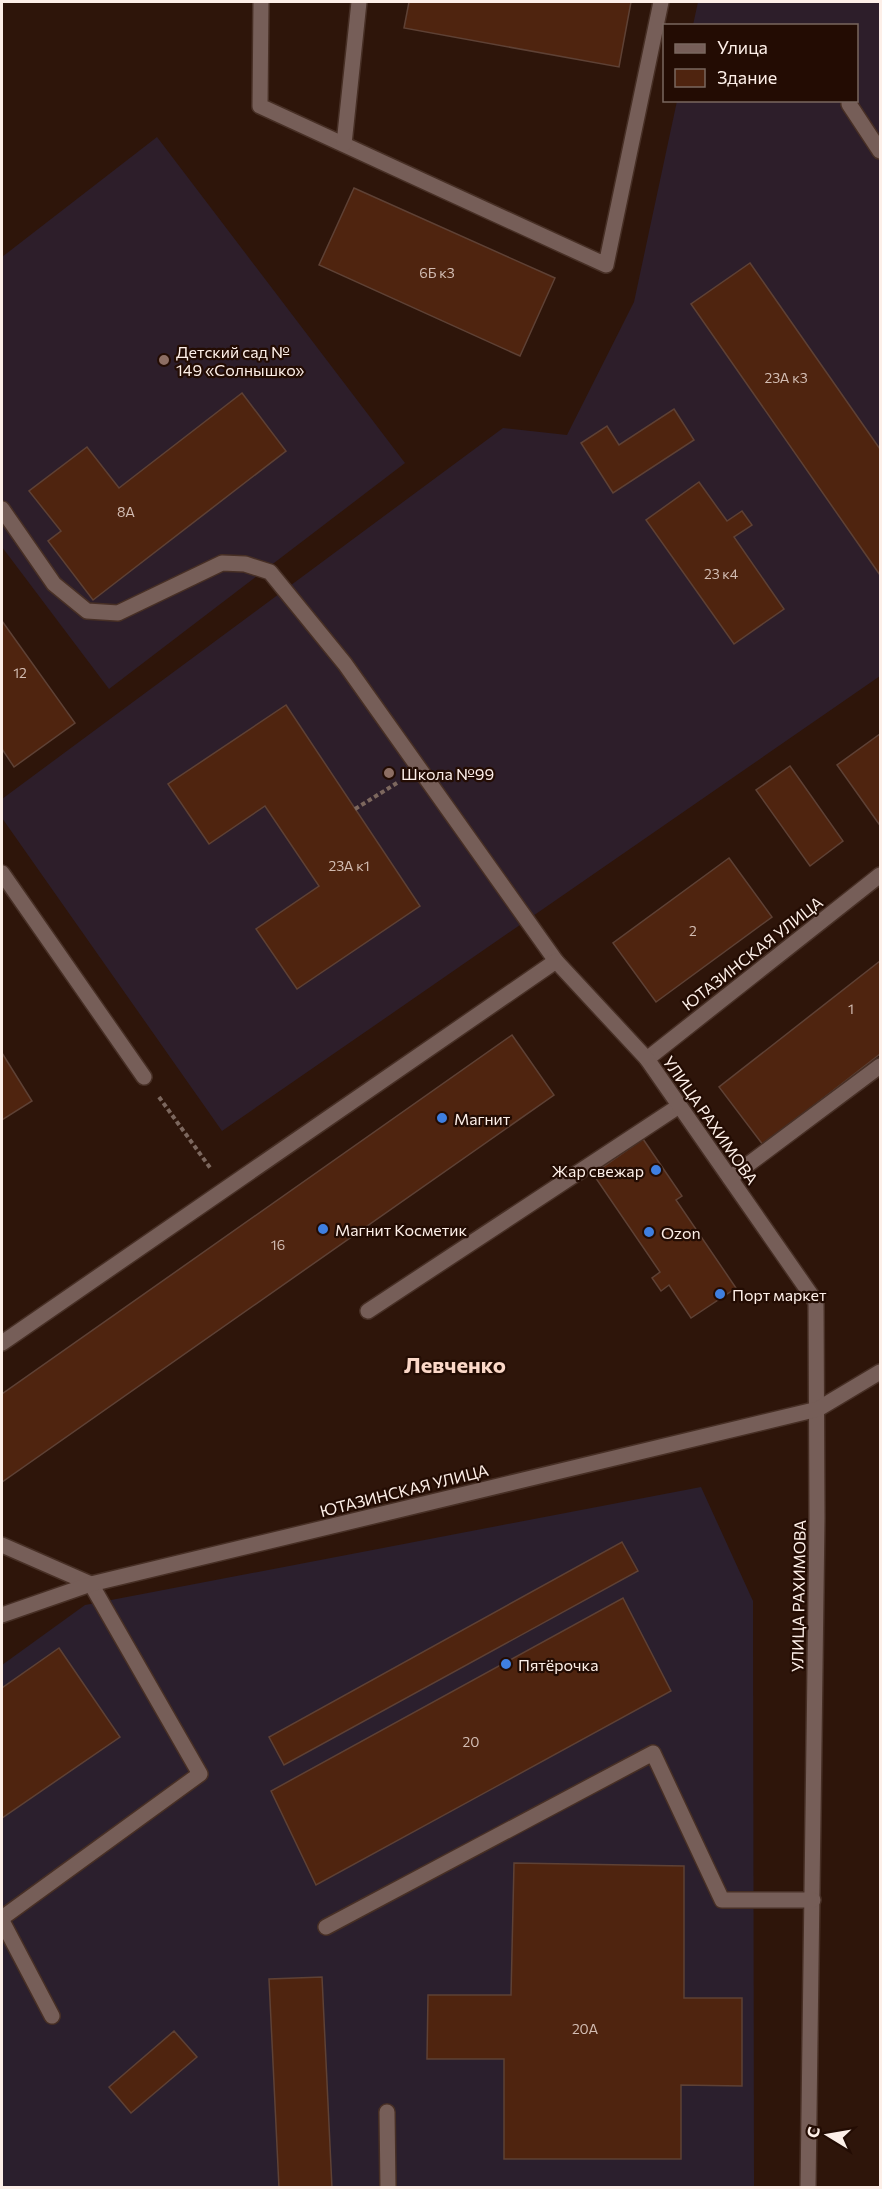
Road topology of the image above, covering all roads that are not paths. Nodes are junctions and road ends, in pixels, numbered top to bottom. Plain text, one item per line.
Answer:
1 (261, 2) edge
2 (359, 2) edge
3 (661, 2) edge
4 (849, 104) dead end
5 (344, 144) junction
6 (880, 151) edge
7 (2, 509) edge
8 (2, 873) edge
9 (880, 875) edge
10 (556, 961) junction
11 (647, 1059) junction
12 (880, 1066) edge
13 (144, 1077) road end
14 (679, 1106) junction
15 (730, 1178) junction
16 (368, 1311) dead end
17 (2, 1343) edge
18 (880, 1372) edge
19 (818, 1409) junction
20 (2, 1545) edge
21 (91, 1584) junction
22 (2, 1615) edge
23 (813, 1900) junction
24 (2, 1919) edge
25 (326, 1927) dead end
26 (52, 2016) dead end
27 (387, 2112) dead end
28 (388, 2187) edge
29 (808, 2187) edge

1 - 5 street
2 - 5 street
3 - 5 street
4 - 6 street
7 - 10 street, УЛИЦА РАХИМОВА
8 - 13 street
9 - 11 street, ЮТАЗИНСКАЯ УЛИЦА
10 - 11 street, УЛИЦА РАХИМОВА
10 - 17 street
11 - 14 street, УЛИЦА РАХИМОВА
12 - 15 street
14 - 15 street, УЛИЦА РАХИМОВА
14 - 16 street
15 - 19 street, УЛИЦА РАХИМОВА
18 - 19 street, ЮТАЗИНСКАЯ УЛИЦА
19 - 21 street, ЮТАЗИНСКАЯ УЛИЦА
19 - 23 street, УЛИЦА РАХИМОВА
20 - 21 street
21 - 22 street, ЮТАЗИНСКАЯ УЛИЦА
21 - 24 street
23 - 25 street
23 - 29 street, УЛИЦА РАХИМОВА
24 - 26 street
27 - 28 street

